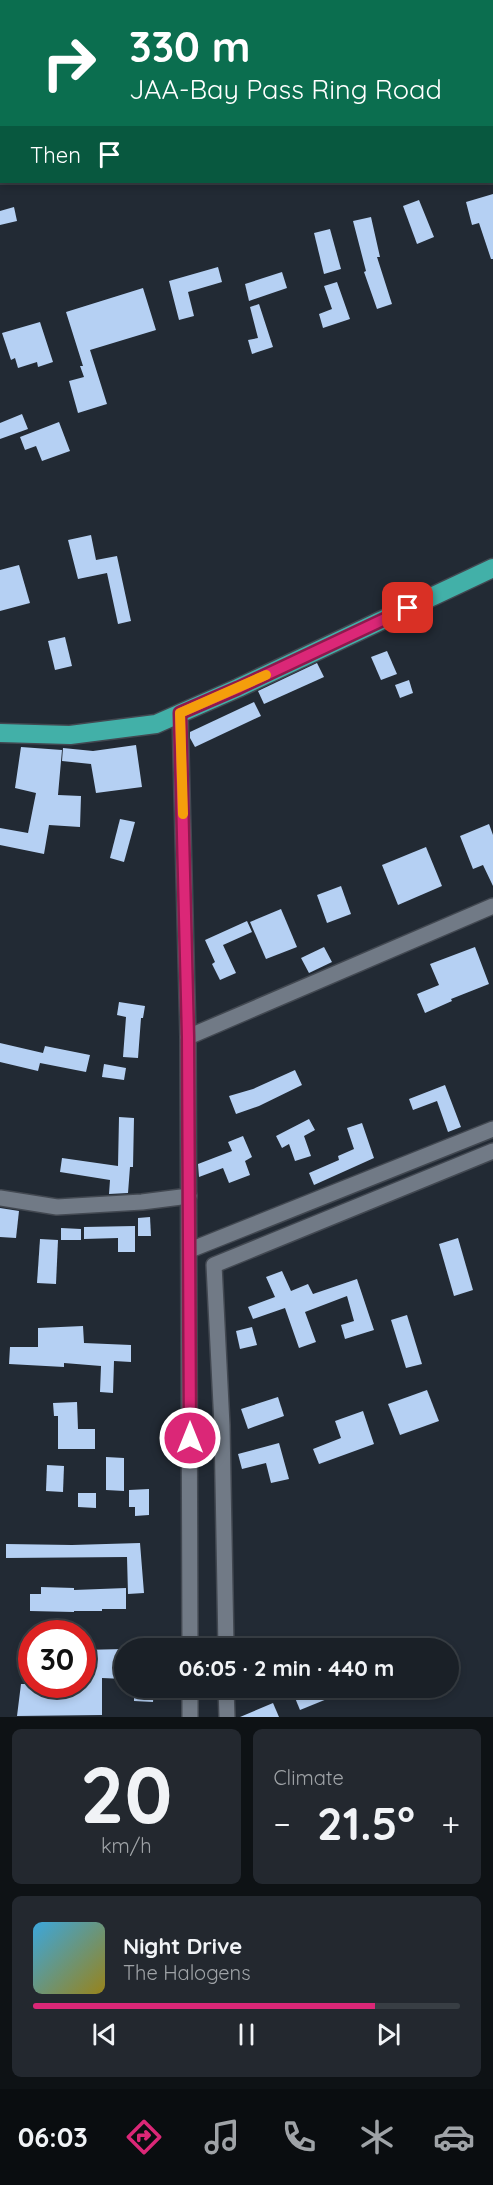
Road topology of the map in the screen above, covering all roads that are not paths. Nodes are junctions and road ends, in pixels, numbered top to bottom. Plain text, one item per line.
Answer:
1 (493, 568) edge
2 (180, 713) junction
3 (0, 733) edge
4 (493, 906) edge
5 (188, 1037) junction
6 (493, 1129) edge
7 (493, 1151) edge
8 (189, 1196) junction
9 (0, 1198) edge
10 (190, 1250) junction
11 (190, 1638) edge
12 (226, 1638) edge
13 (190, 1698) edge
14 (226, 1698) edge
15 (190, 1717) edge
16 (227, 1717) edge

1 - 2 highway
2 - 3 highway
2 - 5 street
4 - 5 street
5 - 8 street
6 - 10 street
7 - 12 street
8 - 9 street
8 - 10 street
10 - 11 street
13 - 15 street
14 - 16 street

